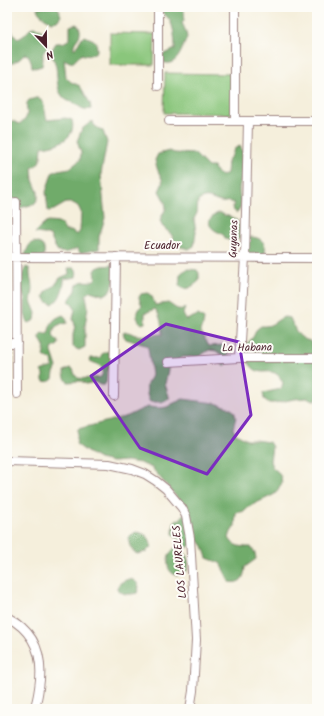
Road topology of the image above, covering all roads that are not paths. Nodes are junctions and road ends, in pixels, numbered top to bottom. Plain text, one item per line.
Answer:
1 (158, 7) edge
2 (236, 7) edge
3 (158, 86) dead end
4 (169, 120) dead end
5 (235, 121) junction
6 (248, 121) junction
7 (317, 121) edge
8 (16, 202) dead end
9 (7, 257) edge
10 (16, 257) junction
11 (116, 257) junction
12 (245, 257) junction
13 (317, 258) edge
14 (7, 343) edge
15 (17, 343) junction
16 (239, 358) junction
17 (317, 358) edge
18 (168, 362) dead end
19 (17, 394) dead end
20 (114, 396) dead end
21 (7, 461) edge
22 (7, 617) edge
23 (34, 709) edge
24 (190, 709) edge

1 - 3 street
2 - 5 street
4 - 5 street
5 - 6 street
6 - 7 street
6 - 12 street, Guyanas
8 - 10 street
9 - 10 street, Ecuador
10 - 11 street, Ecuador
10 - 15 street
11 - 12 street, Ecuador
11 - 20 street
12 - 13 street, Ecuador
12 - 16 street, Guyanas
14 - 15 street
15 - 19 street
16 - 17 street, La Habana
16 - 18 street, La Habana
21 - 24 street, LOS LAURELES
22 - 23 street

